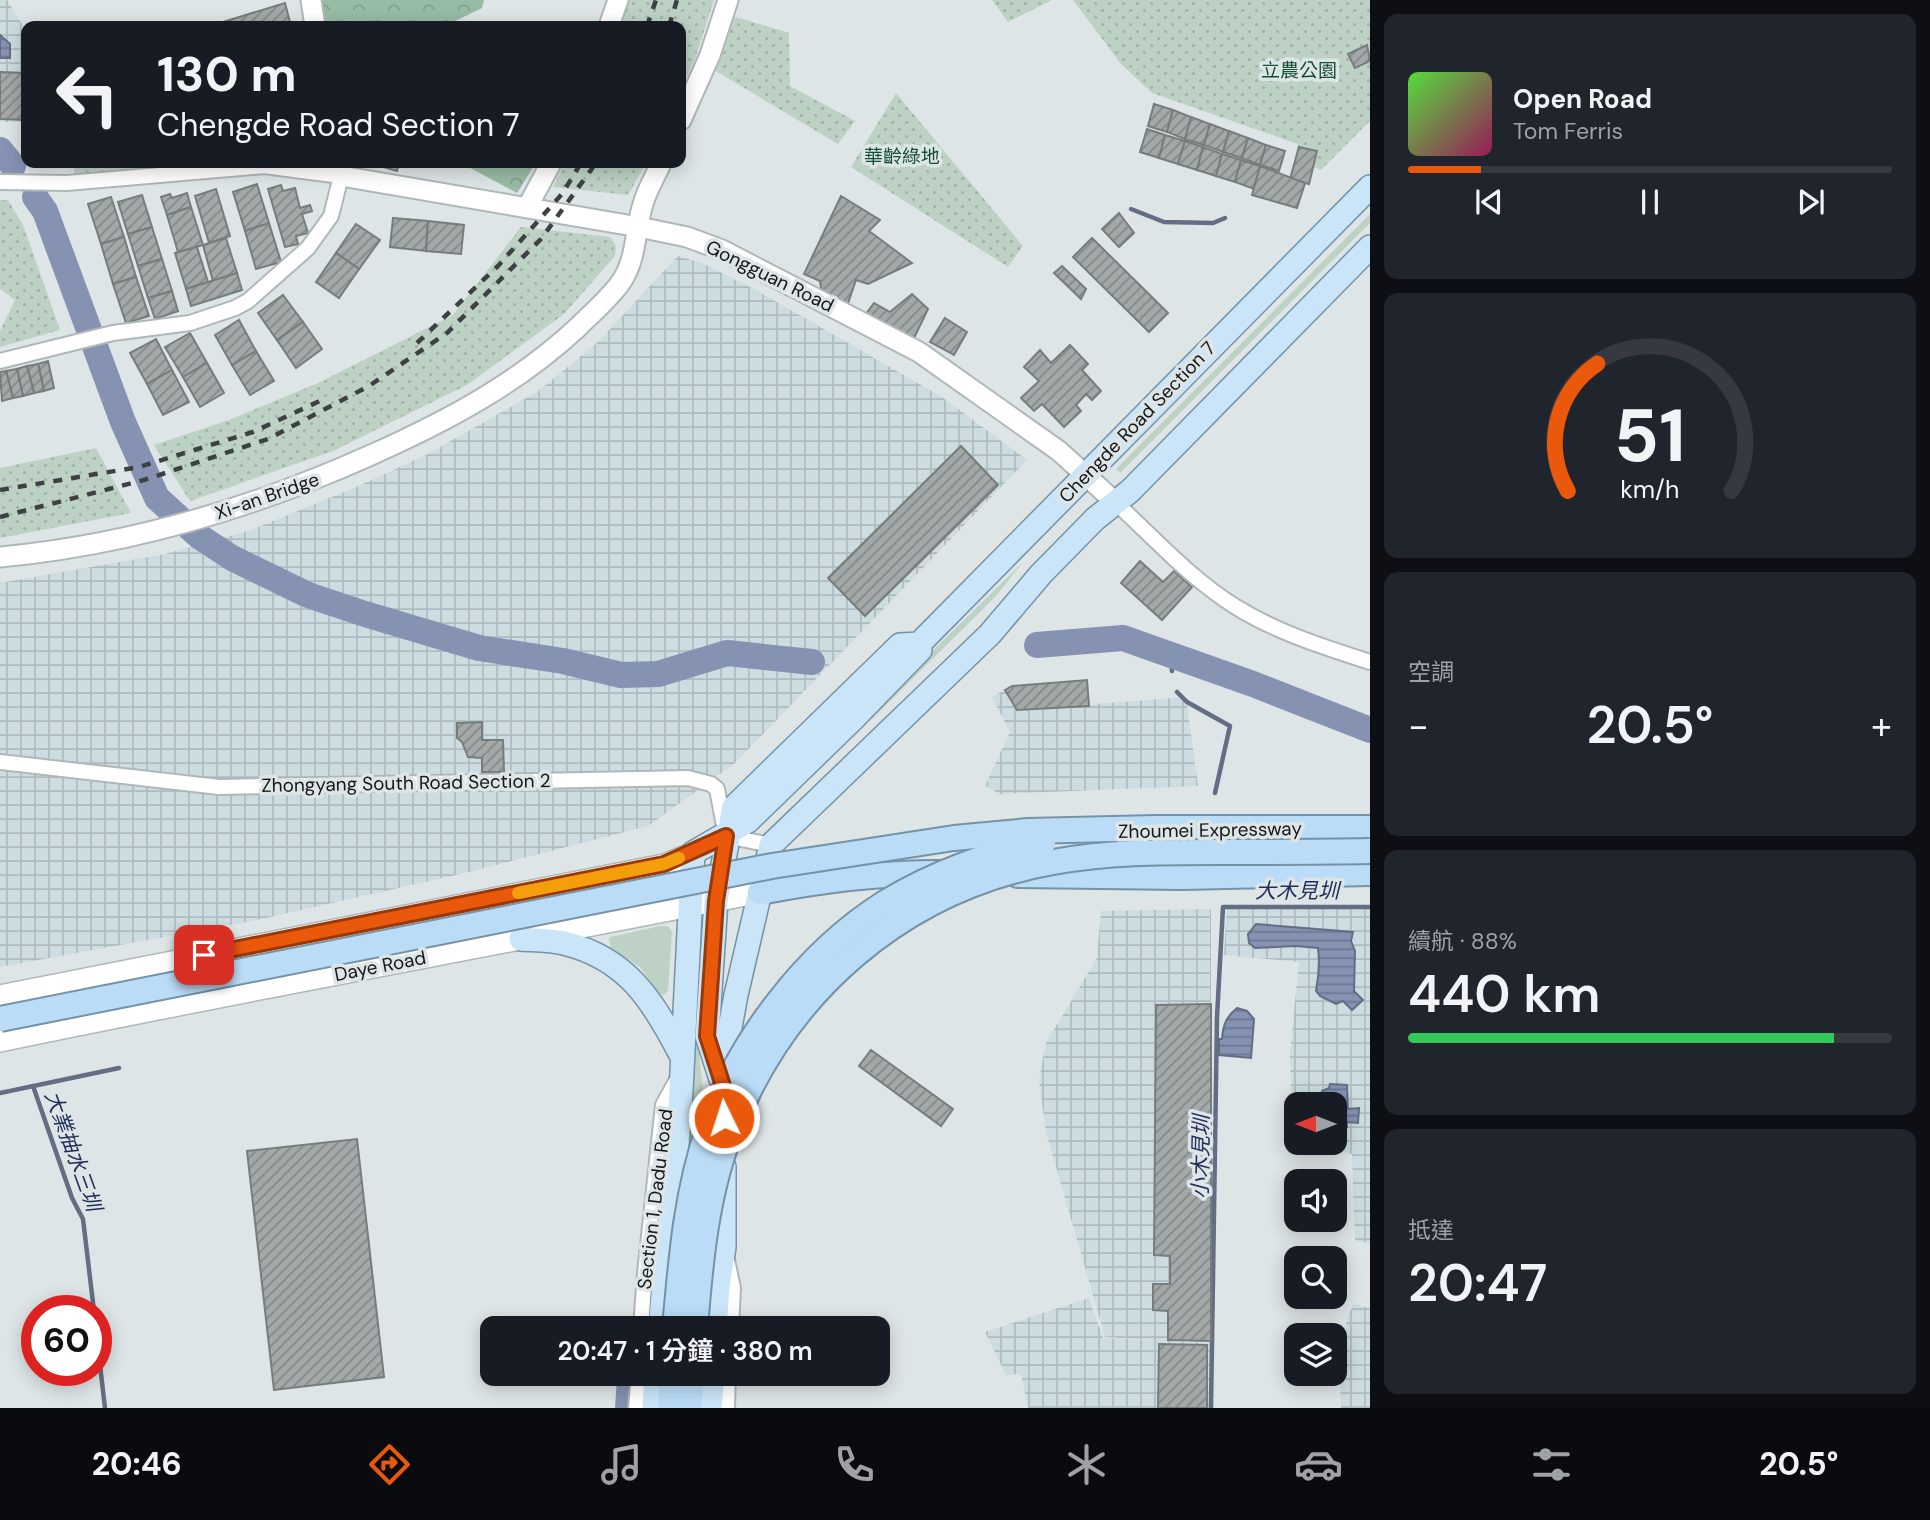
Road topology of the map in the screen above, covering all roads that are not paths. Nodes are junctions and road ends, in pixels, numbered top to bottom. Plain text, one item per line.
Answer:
1 (311, 0) edge
2 (618, 0) edge
3 (728, 0) edge
4 (314, 21) edge
5 (611, 21) edge
6 (686, 109) edge
7 (241, 168) edge
8 (302, 168) edge
9 (548, 168) edge
10 (659, 168) edge
11 (340, 170) edge
12 (4, 182) edge
13 (1370, 187) edge
14 (528, 206) junction
15 (639, 227) junction
16 (1370, 247) edge
17 (0, 361) edge
18 (1085, 474) junction
19 (1115, 502) junction
20 (0, 557) edge
21 (910, 645) junction
22 (1370, 662) edge
23 (0, 762) edge
24 (1155, 828) junction
25 (1370, 828) edge
26 (726, 836) junction
27 (771, 845) junction
28 (1370, 851) edge
29 (693, 853) junction
30 (1370, 873) edge
31 (760, 892) junction
32 (716, 901) junction
33 (690, 906) junction
34 (521, 939) junction
35 (0, 996) edge
36 (0, 1019) edge
37 (0, 1041) edge
38 (681, 1065) junction
39 (725, 1092) junction
40 (724, 1247) junction
41 (642, 1316) edge
42 (661, 1316) edge
43 (676, 1316) edge
44 (696, 1316) edge
45 (716, 1316) edge
46 (732, 1316) edge
47 (638, 1386) edge
48 (655, 1386) edge
49 (671, 1386) edge
50 (691, 1386) edge
51 (712, 1386) edge
52 (728, 1386) edge
53 (636, 1408) edge
54 (654, 1408) edge
55 (670, 1408) edge
56 (690, 1408) edge
57 (710, 1408) edge
58 (727, 1408) edge

1 - 4 street
2 - 5 street
3 - 6 street
7 - 12 street
8 - 11 street
9 - 14 street
10 - 15 street, Xi-an Bridge
11 - 14 street, Gongguan Road
11 - 17 street
13 - 18 main road, Chengde Road Section 7
14 - 15 street, Gongguan Road
15 - 18 street, Gongguan Road
15 - 20 street, Xi-an Bridge
16 - 19 main road, Chengde Road Section 7
18 - 19 street, Gongguan Road
18 - 21 main road, Chengde Road Section 7
19 - 22 street
19 - 27 main road, Chengde Road Section 7
21 - 26 main road
21 - 26 main road
23 - 26 street, Zhongyang South Road Section 2
24 - 25 highway, Zhoumei Expressway
24 - 36 highway, bridge
24 - 43 highway, Zhoumei Expressway, bridge
26 - 27 street
26 - 29 main road
26 - 32 main road
27 - 31 main road
28 - 44 highway, Zhoumei Expressway, bridge
29 - 33 main road
29 - 35 main road
30 - 31 highway
31 - 32 main road, Daye Road
31 - 39 main road
32 - 33 main road, Daye Road
32 - 39 main road
33 - 34 main road, Daye Road
33 - 38 main road, Section 1, Dadu Road
34 - 37 main road, Daye Road
34 - 38 main road
38 - 41 street, Section 1, Dadu Road
38 - 42 main road, Section 1, Dadu Road
39 - 40 main road
40 - 45 main road
40 - 46 street
47 - 53 street
48 - 54 main road
49 - 55 highway
50 - 56 highway
51 - 57 main road
52 - 58 street

